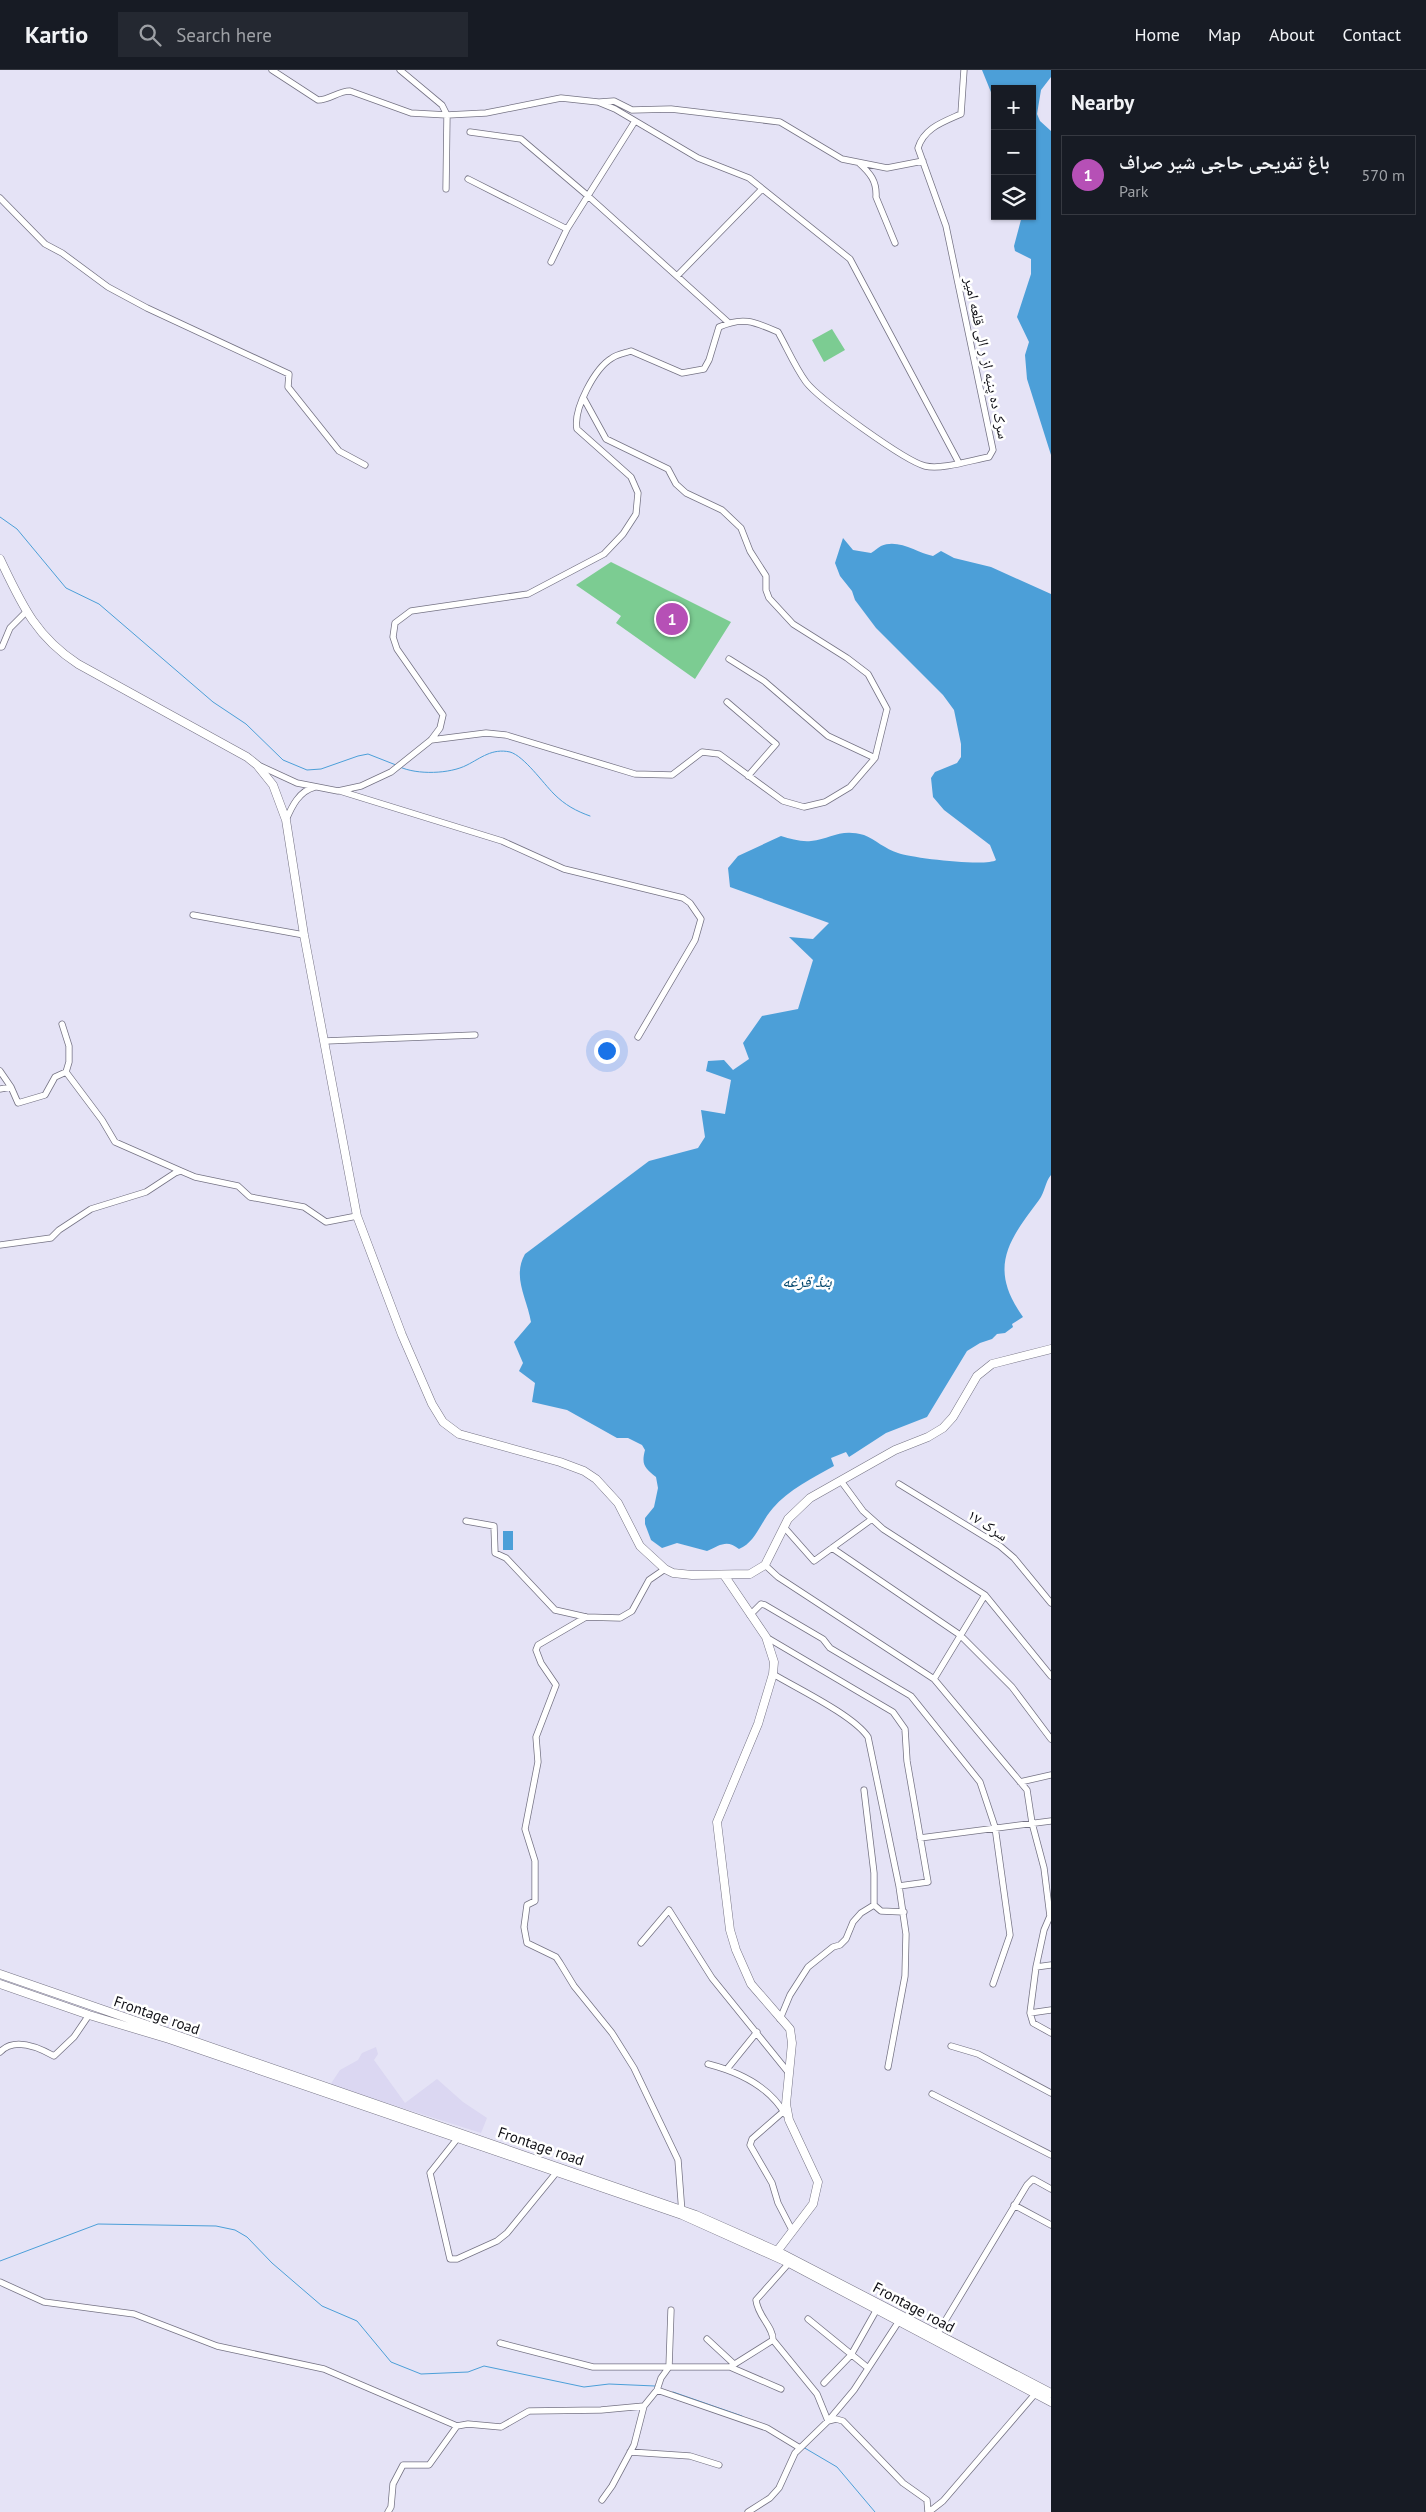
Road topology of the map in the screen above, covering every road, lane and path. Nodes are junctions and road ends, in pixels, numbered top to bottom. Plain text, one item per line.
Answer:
1 (272, 70) edge
2 (400, 70) edge
3 (964, 70) edge
4 (598, 102) junction
5 (447, 115) junction
6 (635, 121) junction
7 (470, 132) dead end
8 (922, 161) junction
9 (859, 163) junction
10 (468, 179) dead end
11 (446, 189) dead end
12 (762, 189) junction
13 (588, 196) junction
14 (0, 198) edge
15 (568, 229) junction
16 (895, 243) dead end
17 (551, 262) dead end
18 (677, 276) junction
19 (729, 323) junction
20 (584, 399) junction
21 (959, 463) junction
22 (365, 465) dead end
23 (0, 559) edge
24 (26, 612) junction
25 (0, 647) edge
26 (729, 659) dead end
27 (727, 702) dead end
28 (431, 740) junction
29 (875, 758) junction
30 (256, 764) junction
31 (748, 776) junction
32 (324, 787) junction
33 (338, 791) junction
34 (286, 820) junction
35 (193, 915) dead end
36 (304, 935) junction
37 (62, 1024) dead end
38 (475, 1035) dead end
39 (638, 1037) dead end
40 (325, 1041) junction
41 (0, 1071) edge
42 (66, 1072) junction
43 (12, 1087) junction
44 (0, 1089) edge
45 (181, 1171) junction
46 (357, 1216) junction
47 (0, 1245) edge
48 (1051, 1349) edge
49 (841, 1481) junction
50 (899, 1484) dead end
51 (872, 1519) junction
52 (466, 1521) dead end
53 (784, 1527) junction
54 (832, 1548) junction
55 (765, 1565) junction
56 (665, 1569) junction
57 (724, 1575) junction
58 (985, 1594) junction
59 (1051, 1603) edge
60 (750, 1615) junction
61 (586, 1617) junction
62 (960, 1635) junction
63 (766, 1637) junction
64 (773, 1674) junction
65 (1051, 1676) edge
66 (934, 1679) junction
67 (1051, 1739) edge
68 (1051, 1775) edge
69 (1020, 1782) junction
70 (864, 1790) dead end
71 (1051, 1821) edge
72 (1032, 1823) junction
73 (995, 1828) junction
74 (920, 1838) junction
75 (1048, 1868) edge
76 (899, 1886) junction
77 (874, 1905) junction
78 (904, 1912) junction
79 (1051, 1916) edge
80 (641, 1943) dead end
81 (1051, 1965) edge
82 (1036, 1967) junction
83 (0, 1974) edge
84 (0, 1984) edge
85 (994, 1984) dead end
86 (1051, 2010) edge
87 (1030, 2012) junction
88 (89, 2015) junction
89 (780, 2019) junction
90 (757, 2032) junction
91 (1051, 2033) edge
92 (951, 2046) dead end
93 (0, 2052) edge
94 (708, 2064) dead end
95 (888, 2067) dead end
96 (727, 2069) junction
97 (788, 2072) junction
98 (1051, 2093) edge
99 (932, 2094) dead end
100 (784, 2111) junction
101 (789, 2120) junction
102 (457, 2139) junction
103 (1051, 2155) edge
104 (556, 2173) junction
105 (1051, 2189) edge
106 (1014, 2205) junction
107 (682, 2212) junction
108 (1051, 2225) edge
109 (792, 2230) junction
110 (775, 2253) junction
111 (789, 2263) junction
112 (0, 2282) edge
113 (877, 2309) junction
114 (671, 2310) dead end
115 (808, 2319) dead end
116 (899, 2321) junction
117 (707, 2338) dead end
118 (935, 2338) junction
119 (773, 2340) junction
120 (500, 2343) dead end
121 (851, 2355) junction
122 (732, 2366) junction
123 (668, 2367) junction
124 (868, 2368) junction
125 (824, 2383) dead end
126 (781, 2389) dead end
127 (657, 2390) junction
128 (1036, 2394) junction
129 (1051, 2394) edge
130 (1051, 2402) edge
131 (644, 2406) junction
132 (828, 2421) junction
133 (457, 2426) junction
134 (800, 2448) junction
135 (630, 2452) junction
136 (719, 2465) dead end
137 (602, 2500) dead end
138 (388, 2512) edge
139 (748, 2512) edge
140 (929, 2512) edge

1 - 5 street
2 - 5 street
3 - 8 street, سرک ده پنبه از ر الی قلعه امیر
4 - 5 street
4 - 6 street
4 - 9 street
5 - 11 street
6 - 12 street
6 - 13 street
7 - 13 street
8 - 9 street
8 - 21 street, سرک ده پنبه از ر الی قلعه امیر
9 - 16 street
10 - 15 street
12 - 18 street
12 - 21 street
13 - 15 street
13 - 18 street
14 - 22 street
15 - 17 street
18 - 19 street
19 - 20 street
19 - 21 street, سرک ده پنبه از ر الی قلعه امیر
20 - 28 street
20 - 29 street
23 - 24 main road
24 - 25 street
24 - 30 main road
26 - 29 street
27 - 31 street
28 - 31 street
28 - 33 street
29 - 31 street
30 - 32 street
30 - 34 main road
32 - 33 street
32 - 34 street
33 - 39 street
34 - 36 main road
35 - 36 street
36 - 40 main road
37 - 42 street
38 - 40 street
40 - 46 main road
41 - 43 street
42 - 43 street
42 - 45 street
43 - 44 street
45 - 46 street
45 - 47 street
46 - 56 main road
48 - 49 main road
49 - 51 street
49 - 53 main road
50 - 59 street, سرک ۱۷
51 - 54 street
51 - 58 street
52 - 61 street
53 - 54 street
53 - 55 main road
54 - 62 street
55 - 57 main road
55 - 66 street
56 - 57 main road
56 - 61 street
57 - 60 main road
58 - 62 street
58 - 65 street
60 - 63 main road
60 - 73 street
61 - 107 street
62 - 66 street
62 - 67 street
63 - 64 main road
63 - 74 street
64 - 76 street
64 - 89 main road
66 - 69 street
68 - 69 street
69 - 72 street
70 - 77 street
71 - 72 street
72 - 73 street
72 - 75 street
73 - 74 street
73 - 85 street
74 - 76 street
75 - 79 street
76 - 78 street
77 - 78 street
77 - 89 street
78 - 95 street
79 - 82 street
80 - 90 street
81 - 82 street
82 - 87 street
83 - 107 main road, Frontage road
84 - 88 main road
86 - 87 street
87 - 91 street
88 - 93 street
88 - 102 main road
89 - 97 main road
90 - 96 street
90 - 97 street
92 - 98 street
94 - 96 street
96 - 100 street
97 - 101 main road
99 - 103 street
100 - 101 street
100 - 109 street
101 - 109 main road
102 - 104 main road
102 - 104 street
104 - 107 main road
105 - 106 street
106 - 108 street
106 - 118 street
107 - 110 main road, Frontage road
109 - 110 main road
110 - 111 main road
110 - 118 main road, Frontage road
111 - 113 main road
111 - 119 street
112 - 133 street
113 - 116 main road
113 - 121 street
114 - 123 street
115 - 121 street
116 - 118 main road
116 - 124 street
117 - 122 street
118 - 128 main road
118 - 129 main road, Frontage road
119 - 122 street
119 - 132 street
120 - 123 street
121 - 124 street
121 - 125 street
122 - 123 street
122 - 126 street
123 - 127 street
124 - 132 street
127 - 131 street
127 - 134 street
128 - 130 main road
128 - 140 street
131 - 133 street
131 - 135 street
132 - 134 street
132 - 140 street
133 - 138 street
134 - 139 street
135 - 136 street
135 - 137 street

